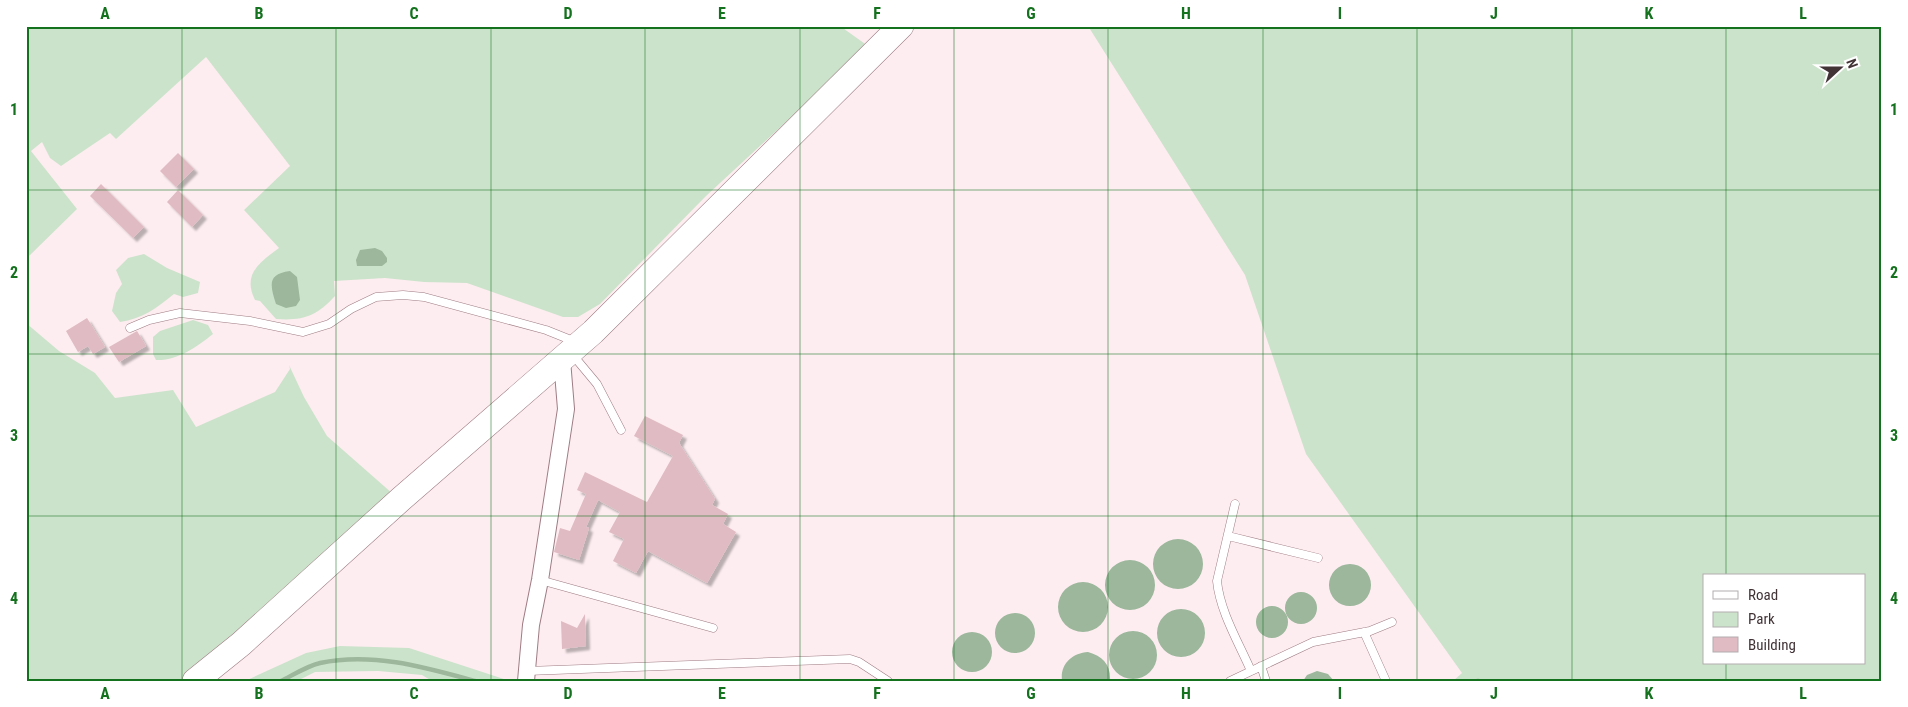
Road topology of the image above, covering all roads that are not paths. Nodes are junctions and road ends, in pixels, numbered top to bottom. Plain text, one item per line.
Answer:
1 (902, 26) edge
2 (130, 328) dead end
3 (570, 352) junction
4 (621, 430) dead end
5 (1236, 504) dead end
6 (1228, 536) junction
7 (1318, 558) dead end
8 (540, 580) junction
9 (1392, 622) dead end
10 (713, 628) dead end
11 (1364, 632) junction
12 (1261, 666) junction
13 (1251, 671) junction
14 (527, 676) edge
15 (195, 681) edge
16 (888, 681) edge
17 (1230, 681) edge
18 (1266, 681) edge
19 (1386, 681) edge

1 - 3 main road
2 - 3 lane
3 - 4 lane
3 - 8 street
3 - 15 main road
5 - 6 lane
6 - 7 lane
6 - 13 lane
8 - 10 lane
8 - 14 street
9 - 11 lane
11 - 12 lane
11 - 19 lane
12 - 13 lane
12 - 18 lane
13 - 17 lane
14 - 16 lane

